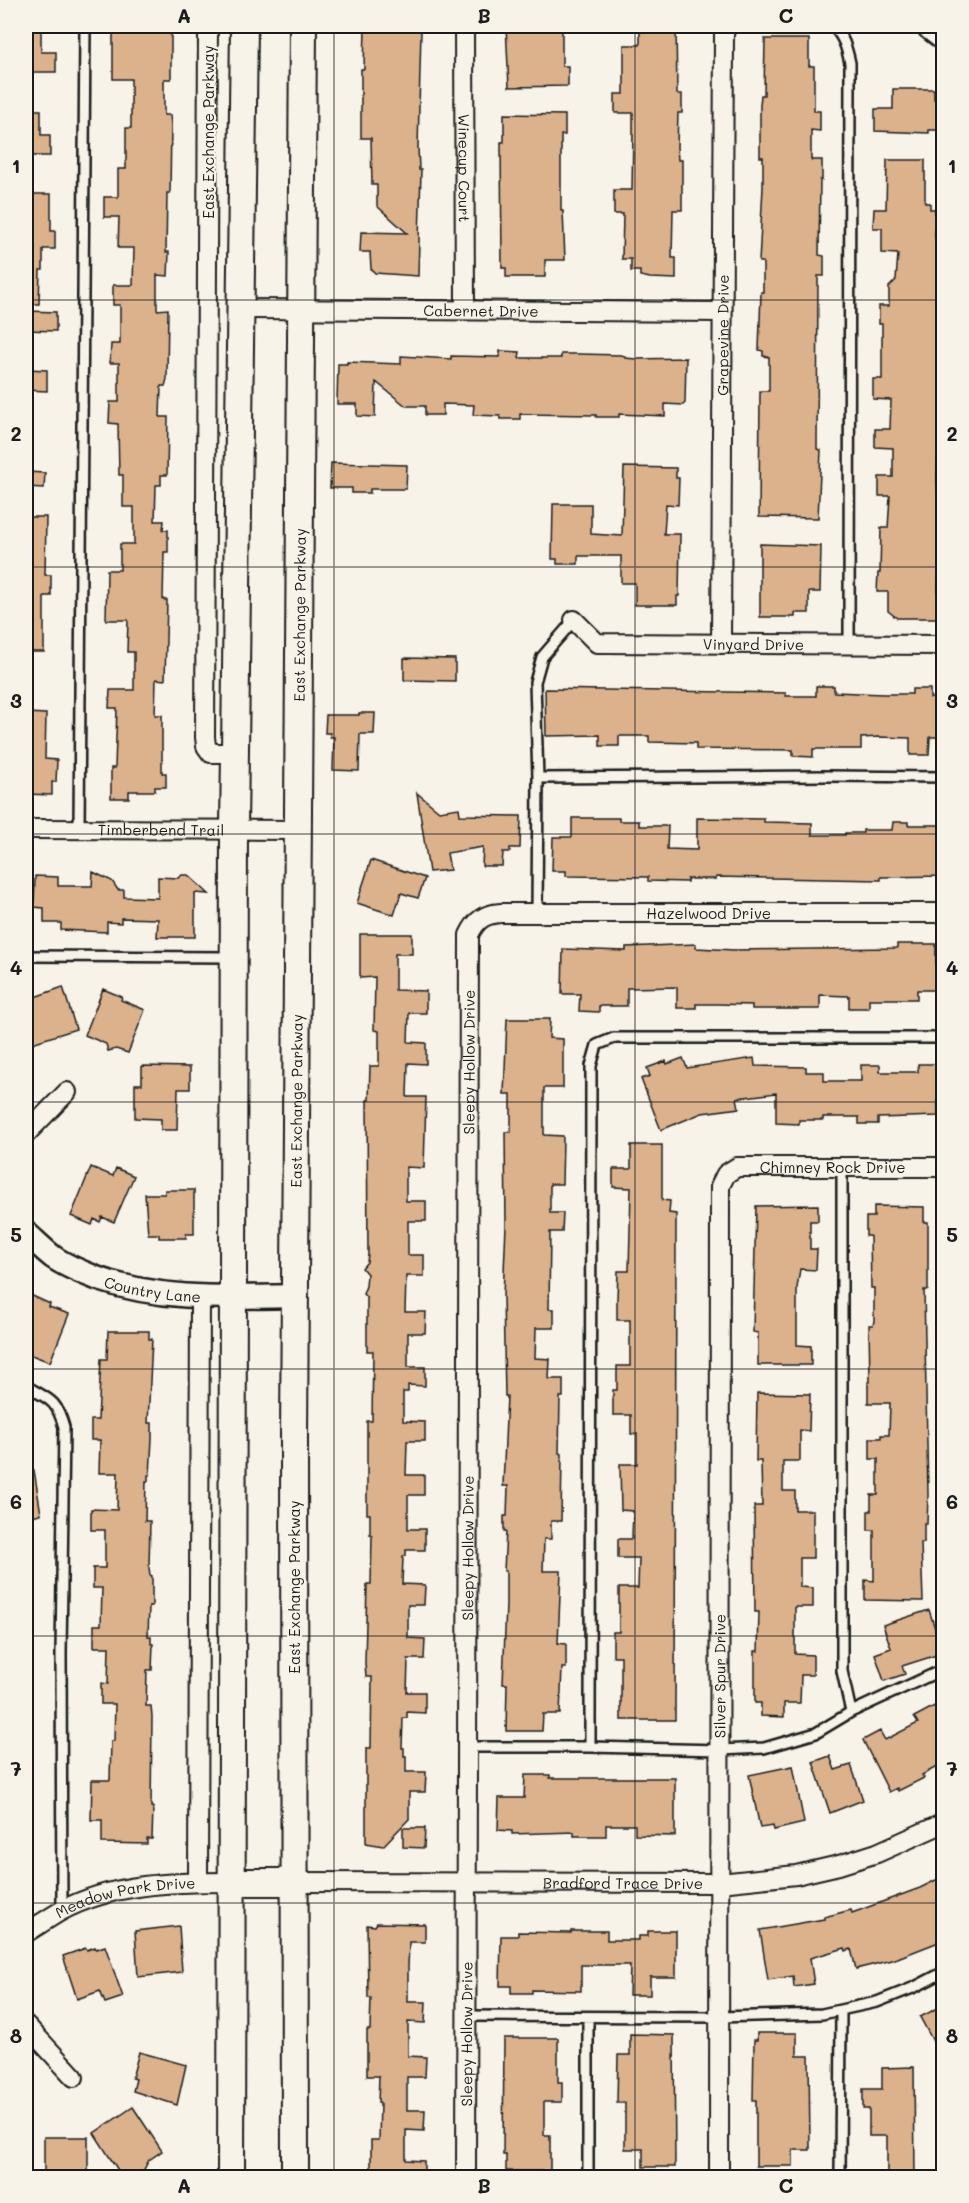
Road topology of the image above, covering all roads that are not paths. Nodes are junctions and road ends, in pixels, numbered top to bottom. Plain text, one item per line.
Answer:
1 (84, 26) edge
2 (208, 26) edge
3 (244, 26) edge
4 (303, 26) edge
5 (464, 26) edge
6 (727, 26) edge
7 (832, 26) edge
8 (930, 26) edge
9 (944, 37) edge
10 (241, 309) junction
11 (301, 310) junction
12 (465, 310) junction
13 (722, 312) junction
14 (574, 620) joint
15 (721, 644) junction
16 (849, 644) junction
17 (944, 645) edge
18 (235, 753) junction
19 (944, 777) edge
20 (538, 778) junction
21 (26, 829) edge
22 (79, 829) junction
23 (234, 830) junction
24 (298, 830) junction
25 (537, 913) junction
26 (944, 913) edge
27 (478, 921) joint
28 (26, 956) edge
29 (234, 957) junction
30 (944, 1038) edge
31 (67, 1092) dead end
32 (26, 1134) edge
33 (842, 1167) junction
34 (944, 1167) edge
35 (726, 1174) joint
36 (26, 1233) edge
37 (295, 1296) junction
38 (233, 1297) junction
39 (200, 1298) junction
40 (26, 1386) edge
41 (944, 1669) edge
42 (851, 1712) junction
43 (467, 1747) junction
44 (590, 1747) junction
45 (720, 1750) junction
46 (944, 1822) edge
47 (198, 1882) junction
48 (232, 1882) junction
49 (293, 1882) junction
50 (466, 1883) junction
51 (720, 1883) junction
52 (62, 1911) junction
53 (26, 1934) edge
54 (944, 1972) edge
55 (841, 2010) junction
56 (466, 2016) junction
57 (588, 2017) junction
58 (720, 2017) junction
59 (26, 2025) edge
60 (74, 2078) dead end
61 (231, 2178) edge
62 (295, 2178) edge
63 (466, 2178) edge
64 (588, 2178) edge
65 (719, 2178) edge
66 (840, 2178) edge

1 - 22 lane
2 - 18 street, East Exchange Parkway
3 - 10 main road
4 - 11 main road, East Exchange Parkway
5 - 12 street, Winecup Court
6 - 13 street, Grapevine Drive
7 - 16 lane
8 - 9 main road
10 - 11 street, Cabernet Drive
10 - 18 main road
11 - 12 street, Cabernet Drive
11 - 24 main road, East Exchange Parkway
12 - 13 street, Cabernet Drive
13 - 15 street, Grapevine Drive
14 - 15 street, Vinyard Drive
14 - 20 lane
15 - 16 street, Vinyard Drive
16 - 17 street, Vinyard Drive
18 - 23 main road
19 - 20 lane
20 - 25 lane
21 - 22 street, Timberbend Trail
22 - 23 street, Timberbend Trail
23 - 24 street, Timberbend Trail
23 - 29 main road
24 - 37 main road, East Exchange Parkway
25 - 26 street, Hazelwood Drive
25 - 27 street, Hazelwood Drive
27 - 43 street, Sleepy Hollow Drive
28 - 29 lane
29 - 38 main road
30 - 44 lane
31 - 32 street
33 - 34 street, Chimney Rock Drive
33 - 35 street, Chimney Rock Drive
33 - 42 lane
35 - 45 street, Silver Spur Drive
36 - 39 street, Country Lane
37 - 38 street, Country Lane
37 - 49 main road, East Exchange Parkway
38 - 39 street, Country Lane
38 - 48 main road
39 - 47 street
40 - 52 lane
41 - 42 lane
42 - 45 lane
43 - 44 lane
43 - 50 street, Sleepy Hollow Drive
44 - 45 lane
45 - 51 street, Silver Spur Drive
46 - 51 street, Bradford Trace Drive
47 - 48 street, Meadow Park Drive
47 - 52 street, Meadow Park Drive
48 - 49 main road
48 - 61 main road
49 - 50 street, Bradford Trace Drive
49 - 62 main road, East Exchange Parkway
50 - 51 street, Bradford Trace Drive
50 - 56 street, Sleepy Hollow Drive
51 - 58 street, Silver Spur Drive
52 - 53 street, Meadow Park Drive
54 - 55 lane
55 - 58 lane
55 - 66 lane
56 - 57 lane
56 - 63 street, Sleepy Hollow Drive
57 - 58 lane
57 - 64 lane
58 - 65 street, Silver Spur Drive
59 - 60 street

